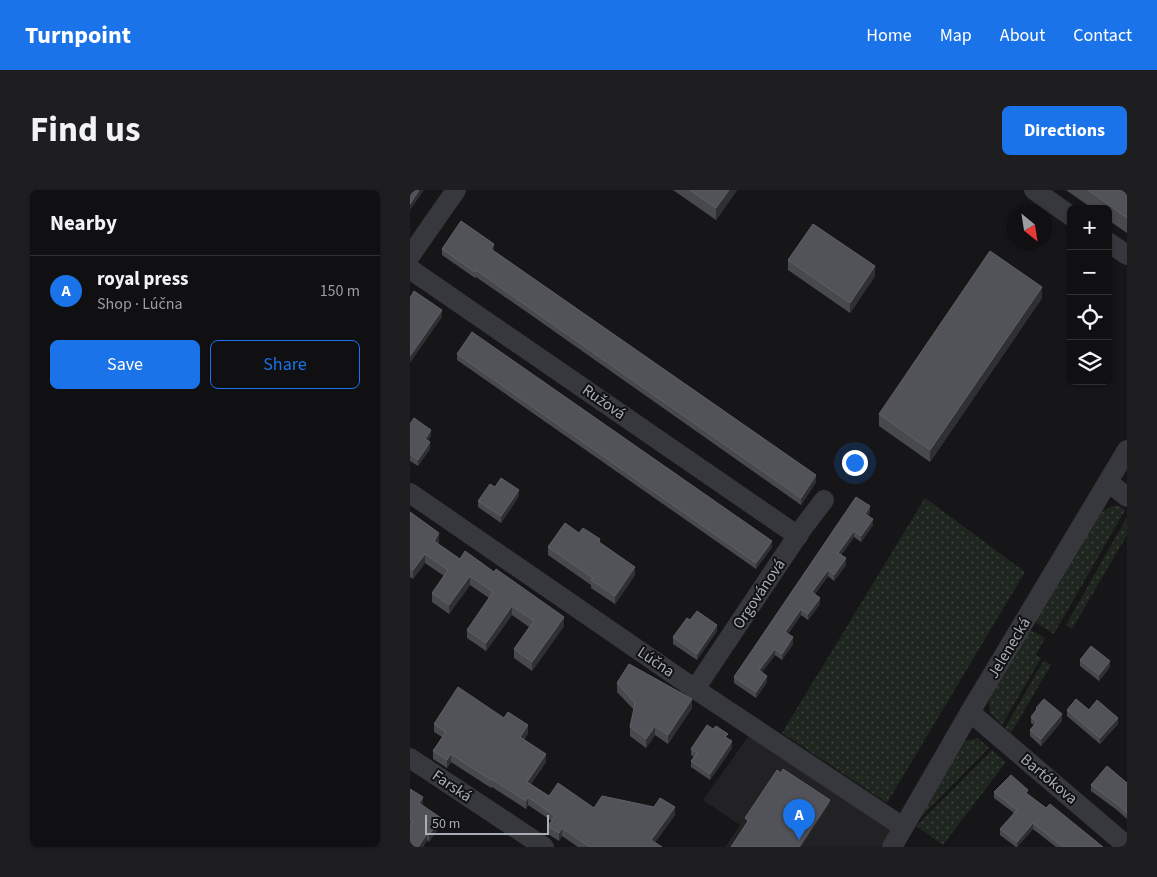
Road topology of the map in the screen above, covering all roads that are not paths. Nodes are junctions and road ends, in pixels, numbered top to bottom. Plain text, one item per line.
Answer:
1 (456, 190) edge
2 (1034, 190) edge
3 (1067, 213) edge
4 (1112, 245) edge
5 (1127, 255) edge
6 (410, 256) edge
7 (410, 269) edge
8 (1127, 450) edge
9 (1108, 482) junction
10 (410, 494) edge
11 (1127, 497) edge
12 (824, 500) dead end
13 (798, 536) junction
14 (695, 689) junction
15 (970, 712) junction
16 (410, 758) edge
17 (903, 827) junction
18 (1127, 846) edge
19 (544, 847) edge
20 (892, 847) edge

1 - 6 street
2 - 3 street
4 - 5 street
7 - 13 street, Ružová
8 - 9 street, Jelenecká
9 - 11 street
9 - 15 street, Jelenecká
10 - 14 street, Lúčna
12 - 13 street, Orgovánová
13 - 14 street, Orgovánová
14 - 17 street, Lúčna
15 - 17 street, Jelenecká
15 - 18 street, Bartókova
16 - 19 street, Farská
17 - 20 street, Jelenecká

